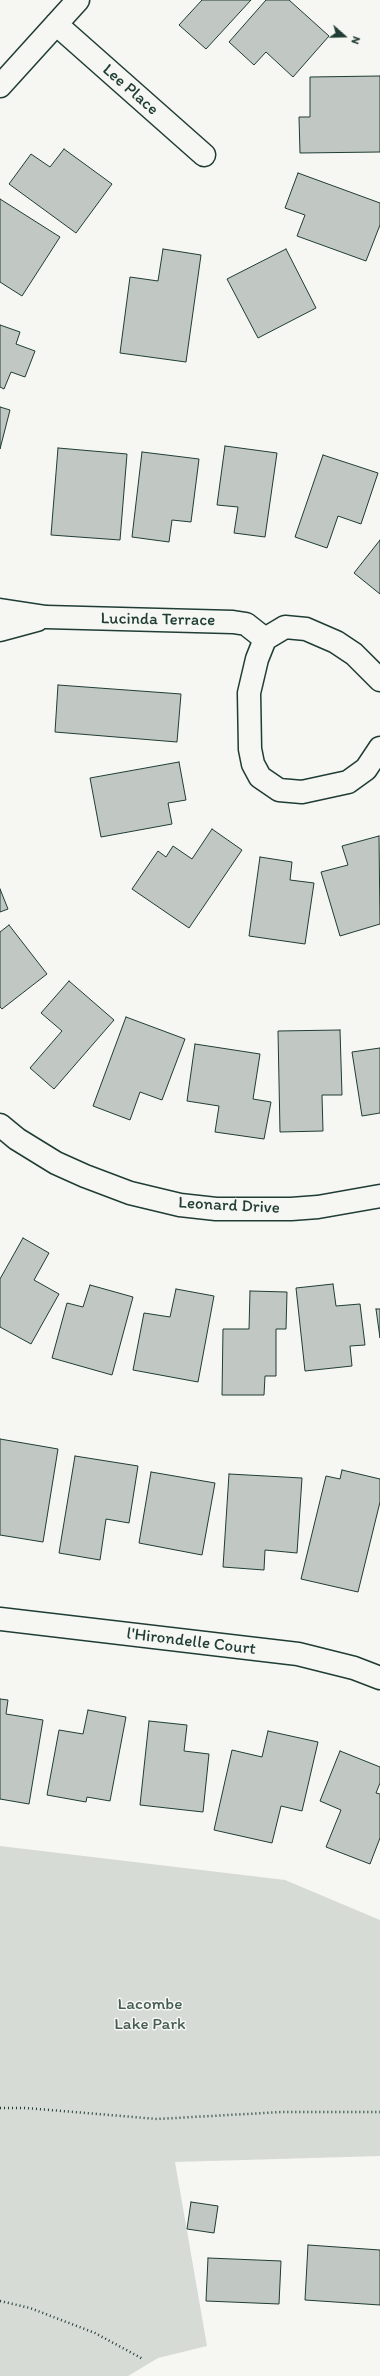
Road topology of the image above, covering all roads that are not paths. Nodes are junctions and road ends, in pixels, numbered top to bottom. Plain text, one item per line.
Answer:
1 (78, 0) edge
2 (56, 24) junction
3 (0, 86) edge
4 (204, 155) dead end
5 (0, 610) edge
6 (46, 617) junction
7 (0, 630) edge
8 (266, 639) junction
9 (380, 680) edge
10 (380, 748) edge
11 (0, 1125) edge
12 (380, 1196) edge
13 (0, 1619) edge
14 (380, 1678) edge

1 - 2 street
2 - 3 street
2 - 4 street, Lee Place
5 - 6 street, Lucinda Terrace
6 - 7 street, Lucinda Terrace
6 - 8 street, Lucinda Terrace
8 - 9 street
8 - 10 street
11 - 12 street, Leonard Drive
13 - 14 street, l'Hirondelle Court

